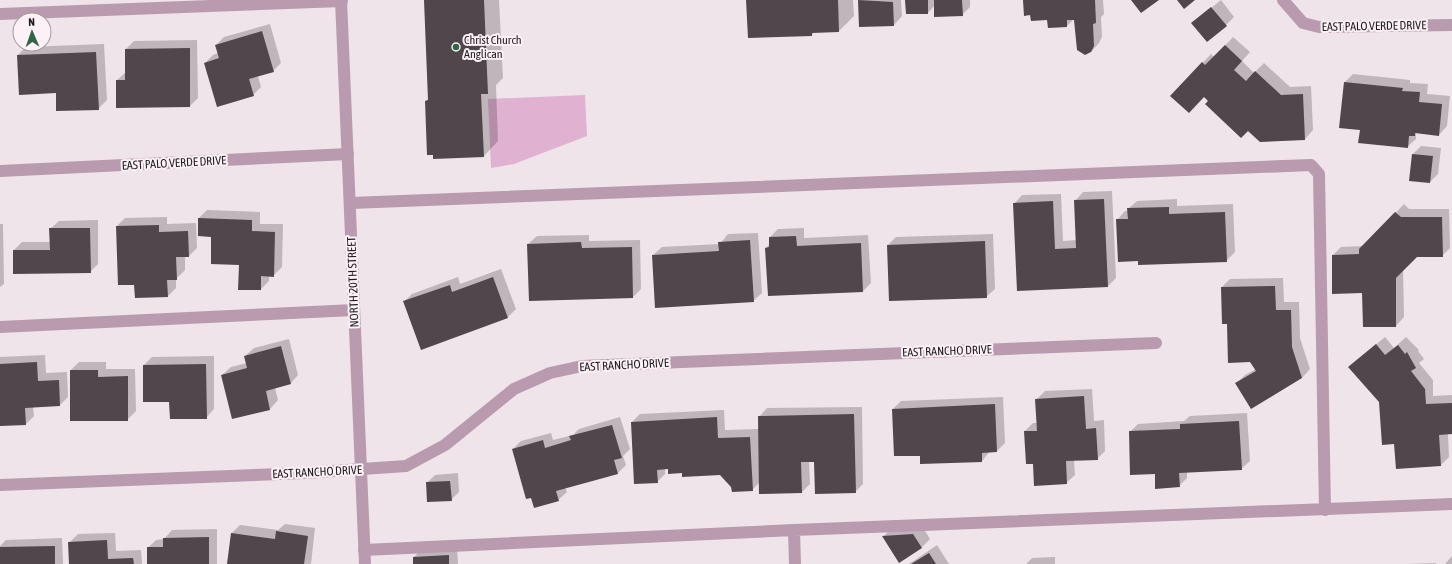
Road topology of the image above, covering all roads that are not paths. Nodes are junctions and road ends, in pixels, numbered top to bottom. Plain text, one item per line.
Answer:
1 (1283, 0) edge
2 (342, 1) edge
3 (0, 14) edge
4 (1452, 25) edge
5 (348, 154) junction
6 (0, 171) edge
7 (351, 203) junction
8 (354, 310) junction
9 (0, 327) edge
10 (1156, 343) dead end
11 (361, 469) junction
12 (0, 485) edge
13 (1452, 504) edge
14 (1325, 510) junction
15 (794, 530) junction
16 (364, 550) junction
17 (365, 564) edge
18 (795, 564) edge

1 - 4 street, EAST PALO VERDE DRIVE
2 - 3 street
2 - 5 street, NORTH 20TH STREET
5 - 6 street, EAST PALO VERDE DRIVE
5 - 7 street, NORTH 20TH STREET
7 - 8 street, NORTH 20TH STREET
7 - 14 street
8 - 9 street
8 - 11 street, NORTH 20TH STREET
10 - 11 street, EAST RANCHO DRIVE
11 - 12 street, EAST RANCHO DRIVE
11 - 16 street, NORTH 20TH STREET
13 - 14 street
14 - 15 street
15 - 16 street
15 - 18 street
16 - 17 street, NORTH 20TH STREET

